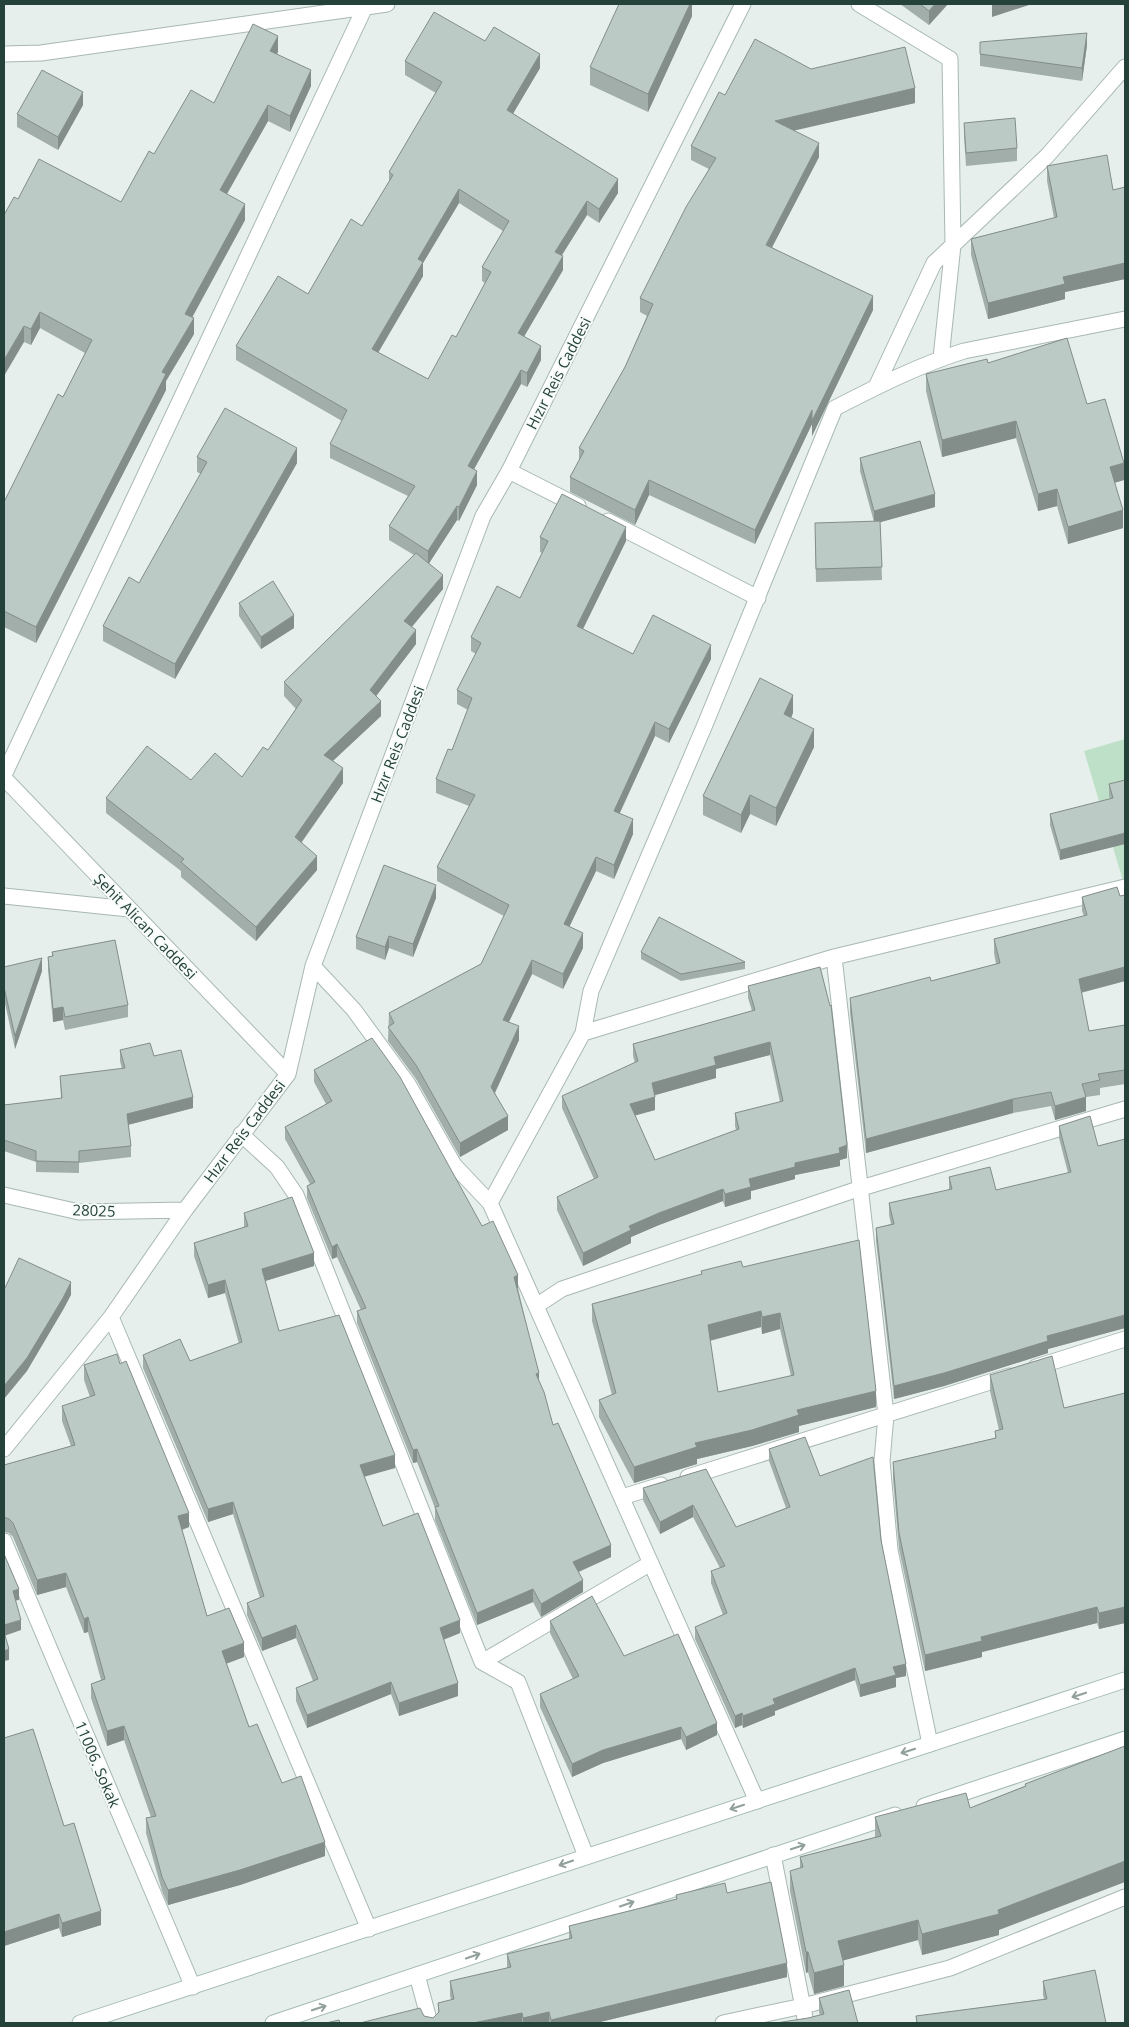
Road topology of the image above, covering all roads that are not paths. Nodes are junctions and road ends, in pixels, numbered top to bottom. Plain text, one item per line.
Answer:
1 (387, 4) edge
2 (743, 4) edge
3 (859, 4) edge
4 (365, 7) junction
5 (4, 54) edge
6 (1125, 67) edge
7 (954, 245) junction
8 (1125, 319) edge
9 (941, 358) junction
10 (876, 387) junction
11 (509, 471) junction
12 (758, 598) junction
13 (4, 777) edge
14 (1125, 887) edge
15 (4, 896) edge
16 (129, 909) junction
17 (834, 957) junction
18 (313, 966) junction
19 (584, 1032) junction
20 (288, 1074) junction
21 (1125, 1109) edge
22 (241, 1134) junction
23 (860, 1188) junction
24 (4, 1195) edge
25 (490, 1203) junction
26 (185, 1210) junction
27 (536, 1306) junction
28 (111, 1317) junction
29 (1125, 1339) edge
30 (886, 1415) junction
31 (4, 1449) edge
32 (622, 1497) junction
33 (4, 1541) edge
34 (651, 1563) junction
35 (482, 1662) junction
36 (1125, 1680) edge
37 (1125, 1739) edge
38 (930, 1744) junction
39 (757, 1801) junction
40 (773, 1855) junction
41 (586, 1856) junction
42 (1125, 1897) edge
43 (369, 1929) junction
44 (417, 1975) junction
45 (193, 1987) junction
46 (803, 2006) junction
47 (80, 2023) edge
48 (273, 2023) edge
49 (430, 2023) edge
50 (723, 2023) edge
51 (806, 2023) edge

1 - 4 street
2 - 11 street, Hızır Reis Caddesi
3 - 7 street
4 - 5 street
4 - 13 street
6 - 7 street
7 - 9 street
7 - 10 street
8 - 9 street
9 - 10 street
10 - 12 street
11 - 12 street
11 - 18 street, Hızır Reis Caddesi
12 - 19 street
13 - 16 street, Şehit Alican Caddesi
14 - 17 street
15 - 16 street
16 - 20 street, Şehit Alican Caddesi
17 - 19 street
17 - 23 street
18 - 20 street, Hızır Reis Caddesi
18 - 25 street
19 - 25 street
20 - 22 street, Hızır Reis Caddesi
21 - 23 street
22 - 26 street, Hızır Reis Caddesi
22 - 35 street
23 - 27 street
23 - 30 street
24 - 26 street, 28025
25 - 27 street
26 - 28 street, Hızır Reis Caddesi
27 - 32 street
28 - 31 street, Hızır Reis Caddesi
28 - 43 street
29 - 30 street
30 - 32 street
30 - 38 street
32 - 34 street
33 - 45 street, 11006. Sokak
34 - 35 street
34 - 39 street
35 - 41 street
36 -> 38 street
40 -> 37 street
38 -> 39 street
39 -> 41 street
44 -> 40 street
40 - 46 street
41 -> 43 street
42 - 46 street
43 - 45 street
48 -> 44 street
44 - 49 street
45 - 47 street
46 - 50 street
46 - 51 street

